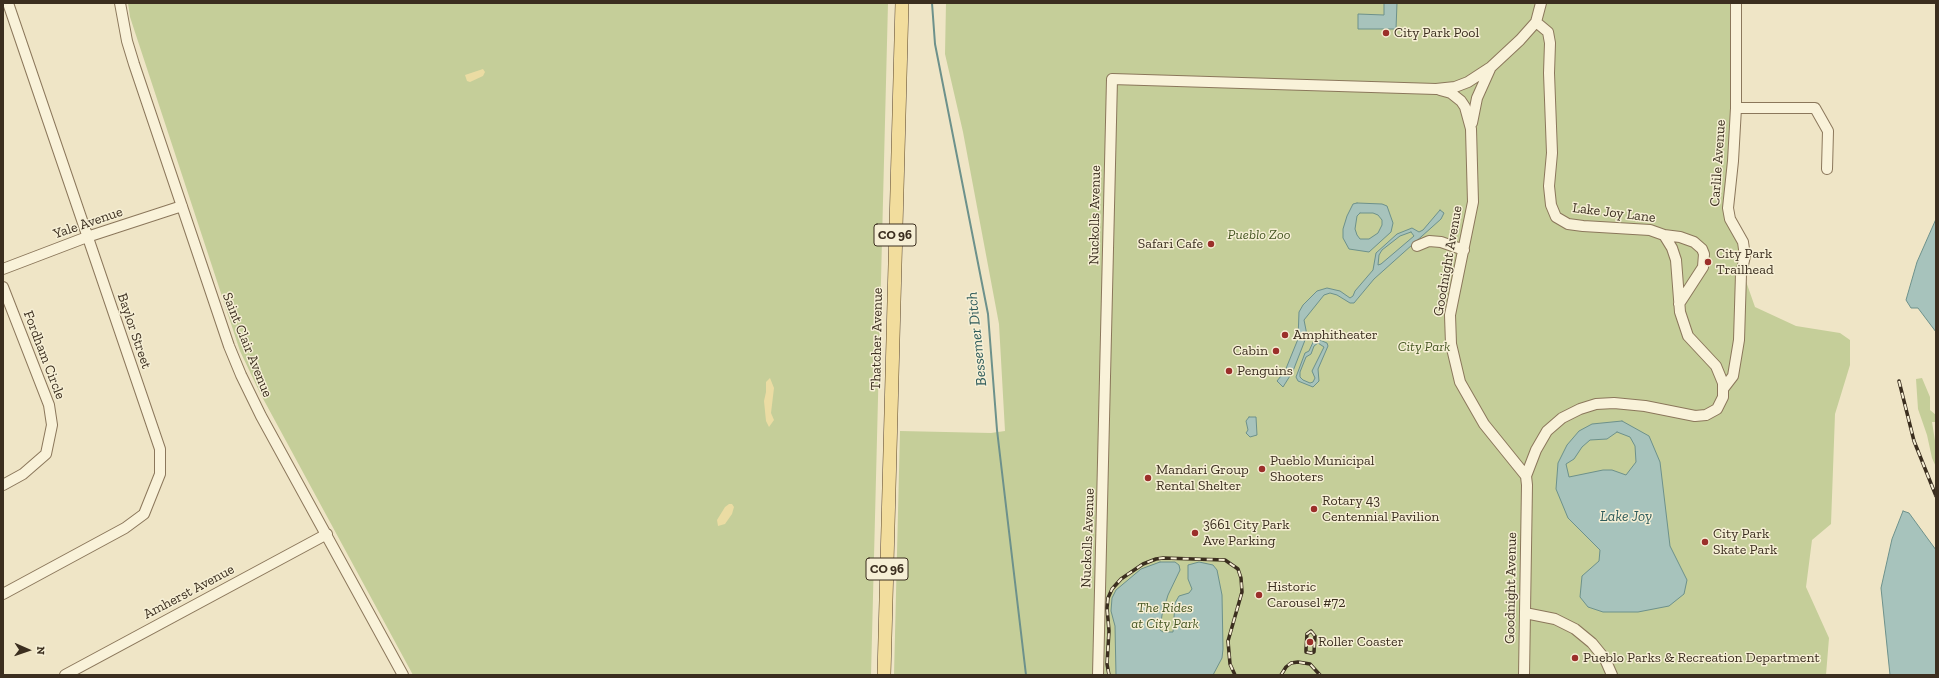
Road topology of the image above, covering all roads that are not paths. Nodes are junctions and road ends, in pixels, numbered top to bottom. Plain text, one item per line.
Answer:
1 (8, 3) edge
2 (120, 3) edge
3 (902, 3) edge
4 (1540, 3) edge
5 (1736, 3) edge
6 (1536, 22) junction
7 (1491, 67) junction
8 (1436, 89) junction
9 (1736, 108) junction
10 (1471, 129) junction
11 (1827, 169) dead end
12 (182, 206) junction
13 (1664, 235) junction
14 (87, 237) junction
15 (1417, 246) dead end
16 (1464, 250) junction
17 (3, 269) edge
18 (3, 287) edge
19 (1679, 304) junction
20 (1723, 389) junction
21 (1526, 476) junction
22 (3, 485) edge
23 (327, 534) junction
24 (3, 594) edge
25 (1525, 613) junction
26 (65, 675) edge
27 (403, 675) edge
28 (884, 675) edge
29 (1098, 675) edge
30 (1524, 675) edge
31 (1612, 675) edge

1 - 14 street, Baylor Street
2 - 12 street, Saint Clair Avenue
3 - 28 main road, Thatcher Avenue / CO 96
4 - 6 street
5 - 9 street, Carlile Avenue
6 - 7 street
6 - 13 street, Lake Joy Lane
7 - 8 street
7 - 10 street
8 - 10 street, Goodnight Avenue
8 - 29 street, Nuckolls Avenue
9 - 11 street
9 - 20 street, Carlile Avenue
10 - 16 street, Goodnight Avenue
12 - 14 street, Yale Avenue
12 - 23 street, Saint Clair Avenue
13 - 19 street, Lake Joy Lane
13 - 19 street
14 - 17 street, Yale Avenue
14 - 24 street, Baylor Street
15 - 16 street
16 - 21 street, Goodnight Avenue
18 - 22 street, Fordham Circle
19 - 20 street, Lake Joy Lane
20 - 21 street
21 - 25 street, Goodnight Avenue
23 - 26 street, Amherst Avenue
23 - 27 street, Saint Clair Avenue
25 - 30 street, Goodnight Avenue
25 - 31 street

